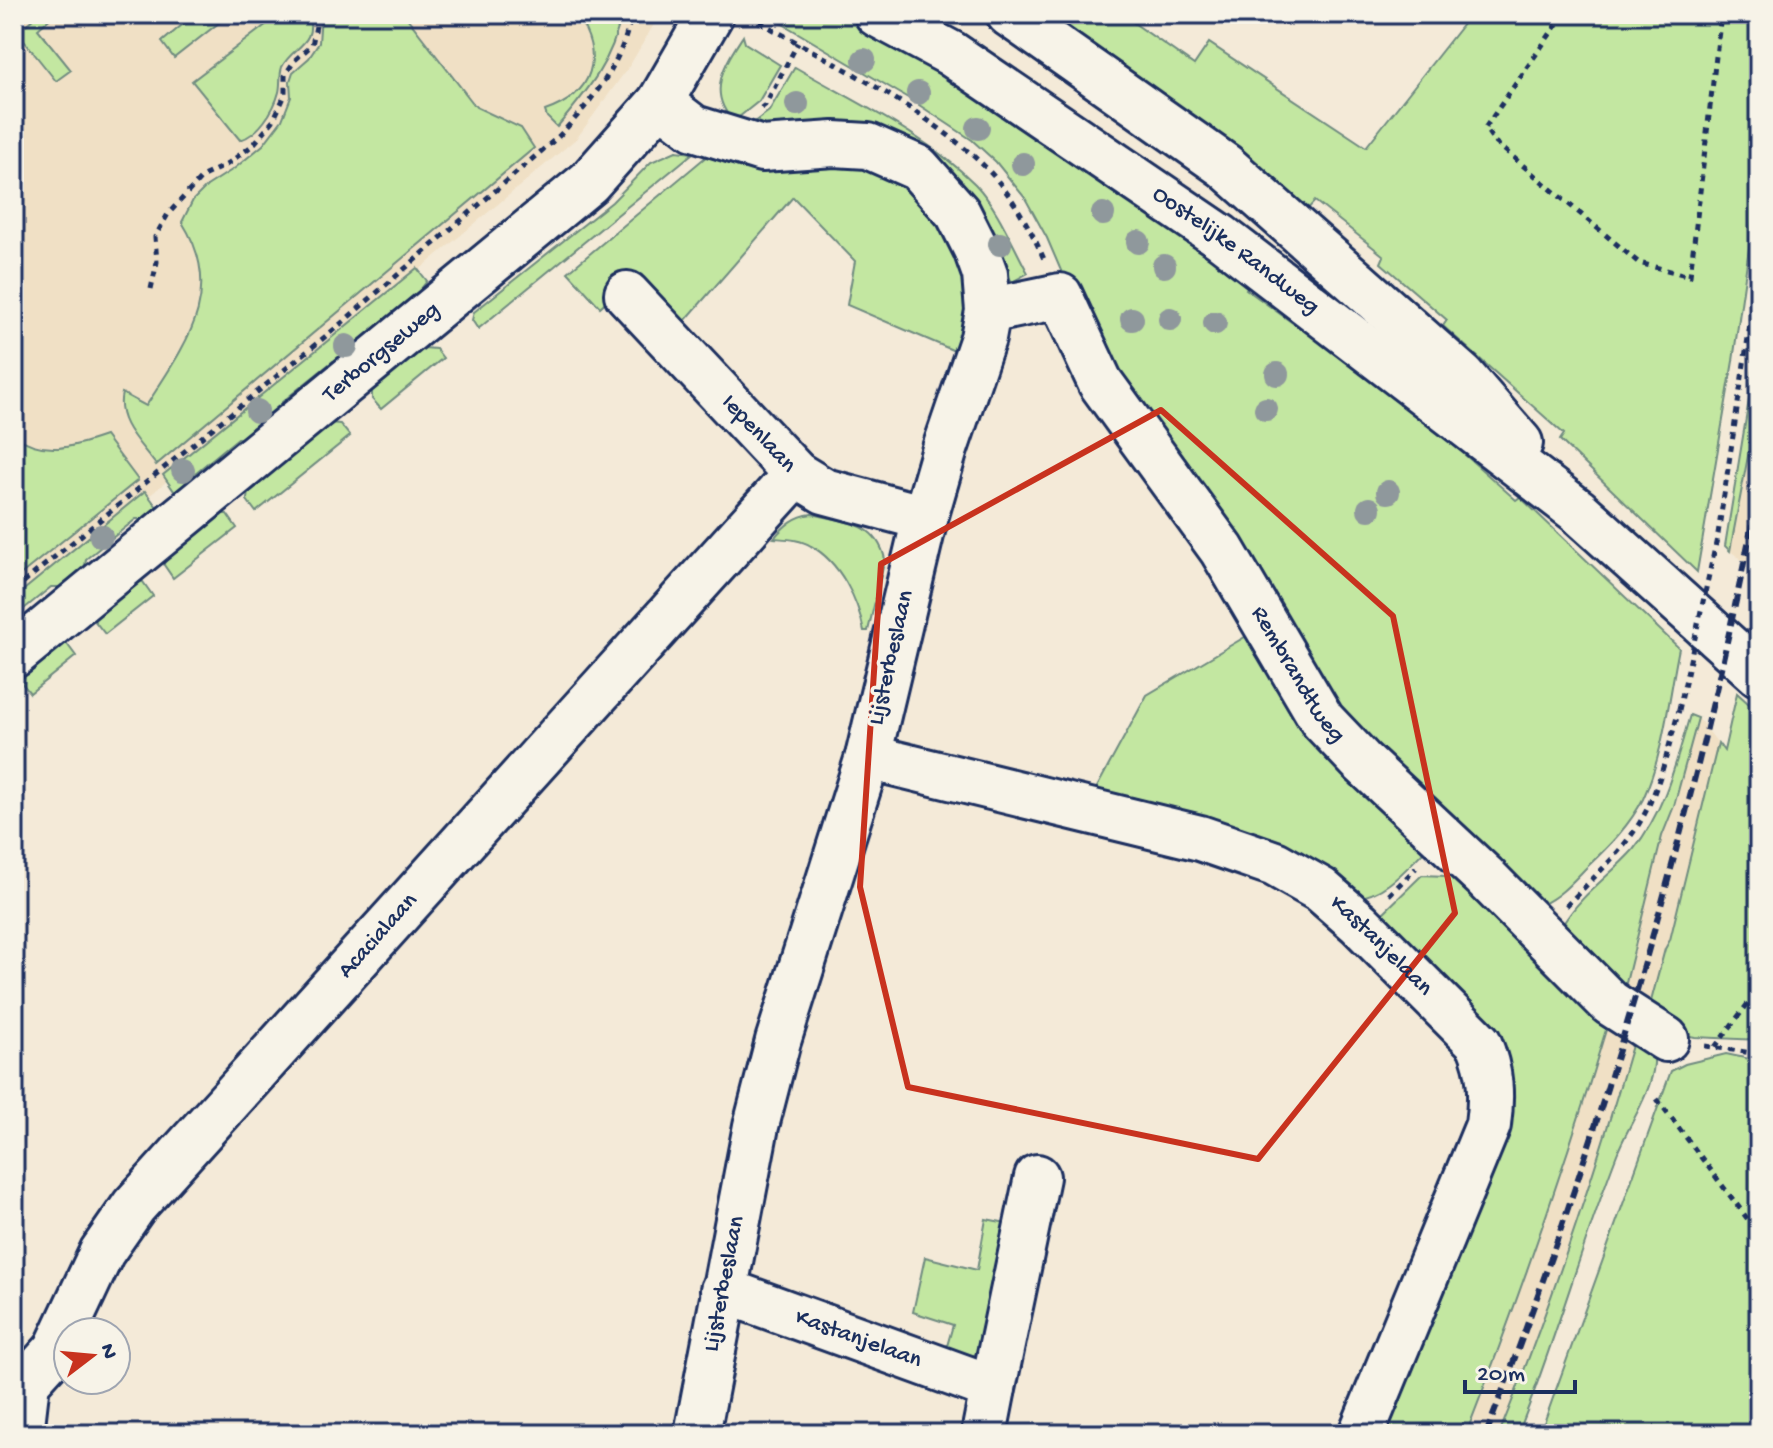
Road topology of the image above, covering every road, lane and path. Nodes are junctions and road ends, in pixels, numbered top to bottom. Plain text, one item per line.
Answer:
1 (314, 14) edge
2 (631, 14) edge
3 (711, 14) edge
4 (877, 14) edge
5 (1009, 14) edge
6 (1564, 14) edge
7 (1721, 14) edge
8 (798, 43) dead end
9 (660, 102) junction
10 (720, 137) junction
11 (1759, 266) edge
12 (151, 289) dead end
13 (627, 294) dead end
14 (988, 311) junction
15 (796, 474) junction
16 (1578, 511) junction
17 (925, 518) junction
18 (14, 590) edge
19 (14, 655) edge
20 (1759, 674) edge
21 (868, 757) junction
22 (1445, 841) junction
23 (1359, 923) junction
24 (1541, 932) junction
25 (1759, 989) edge
26 (1666, 1039) joint
27 (1714, 1048) junction
28 (1759, 1054) edge
29 (1657, 1099) dead end
30 (1037, 1177) dead end
31 (1759, 1234) edge
32 (723, 1290) junction
33 (21, 1378) edge
34 (993, 1388) junction
35 (21, 1434) edge
36 (697, 1434) edge
37 (984, 1434) edge
38 (1361, 1434) edge

1 - 12 path
2 - 18 path
3 - 9 street, Terborgseweg
4 - 16 street, Oostelijke Randweg
5 - 16 street, Oostelijke Randweg
6 - 7 path
8 - 10 path
9 - 10 street, Lijsterbeslaan
9 - 19 street, Terborgseweg
10 - 14 street, Lijsterbeslaan
11 - 24 path, bridge
13 - 15 street, Iepenlaan
14 - 17 street, Lijsterbeslaan
14 - 22 street, Rembrandtweg
15 - 17 street, Iepenlaan
15 - 33 street, Acacialaan
16 - 20 street, Oostelijke Randweg
17 - 21 street, Lijsterbeslaan
21 - 23 street, Kastanjelaan
21 - 32 street, Lijsterbeslaan
22 - 23 path
22 - 24 street, Rembrandtweg
23 - 38 street, Kastanjelaan
24 - 26 street, Rembrandtweg
25 - 27 path
26 - 27 path
27 - 28 path
29 - 31 path
30 - 34 street
32 - 34 street, Kastanjelaan
32 - 36 street, Lijsterbeslaan
33 - 35 street, Acacialaan
34 - 37 street

